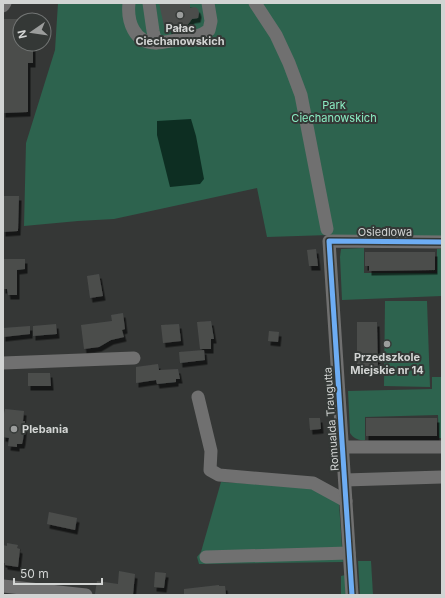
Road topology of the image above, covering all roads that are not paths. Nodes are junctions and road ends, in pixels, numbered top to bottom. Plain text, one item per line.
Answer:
1 (5, 3) edge
2 (129, 3) edge
3 (149, 3) edge
4 (208, 3) edge
5 (255, 3) edge
6 (3, 6) edge
7 (156, 43) junction
8 (328, 235) junction
9 (442, 242) edge
10 (134, 358) dead end
11 (3, 363) edge
12 (198, 397) dead end
13 (342, 447) junction
14 (442, 448) edge
15 (442, 477) edge
16 (345, 480) junction
17 (346, 501) junction
18 (349, 553) junction
19 (206, 557) dead end
20 (3, 586) edge
21 (86, 595) edge
22 (352, 595) edge

1 - 6 street
2 - 7 street
3 - 7 street
4 - 7 street
5 - 8 street, Romualda Traugutta
8 - 9 street, Osiedlowa
8 - 13 street, Romualda Traugutta
10 - 11 street
12 - 17 street
13 - 14 street, Romualda Traugutta
13 - 16 street, Romualda Traugutta
15 - 16 street
16 - 17 street, Romualda Traugutta
17 - 18 street, Romualda Traugutta
18 - 19 street
18 - 22 street, Romualda Traugutta
20 - 21 street

